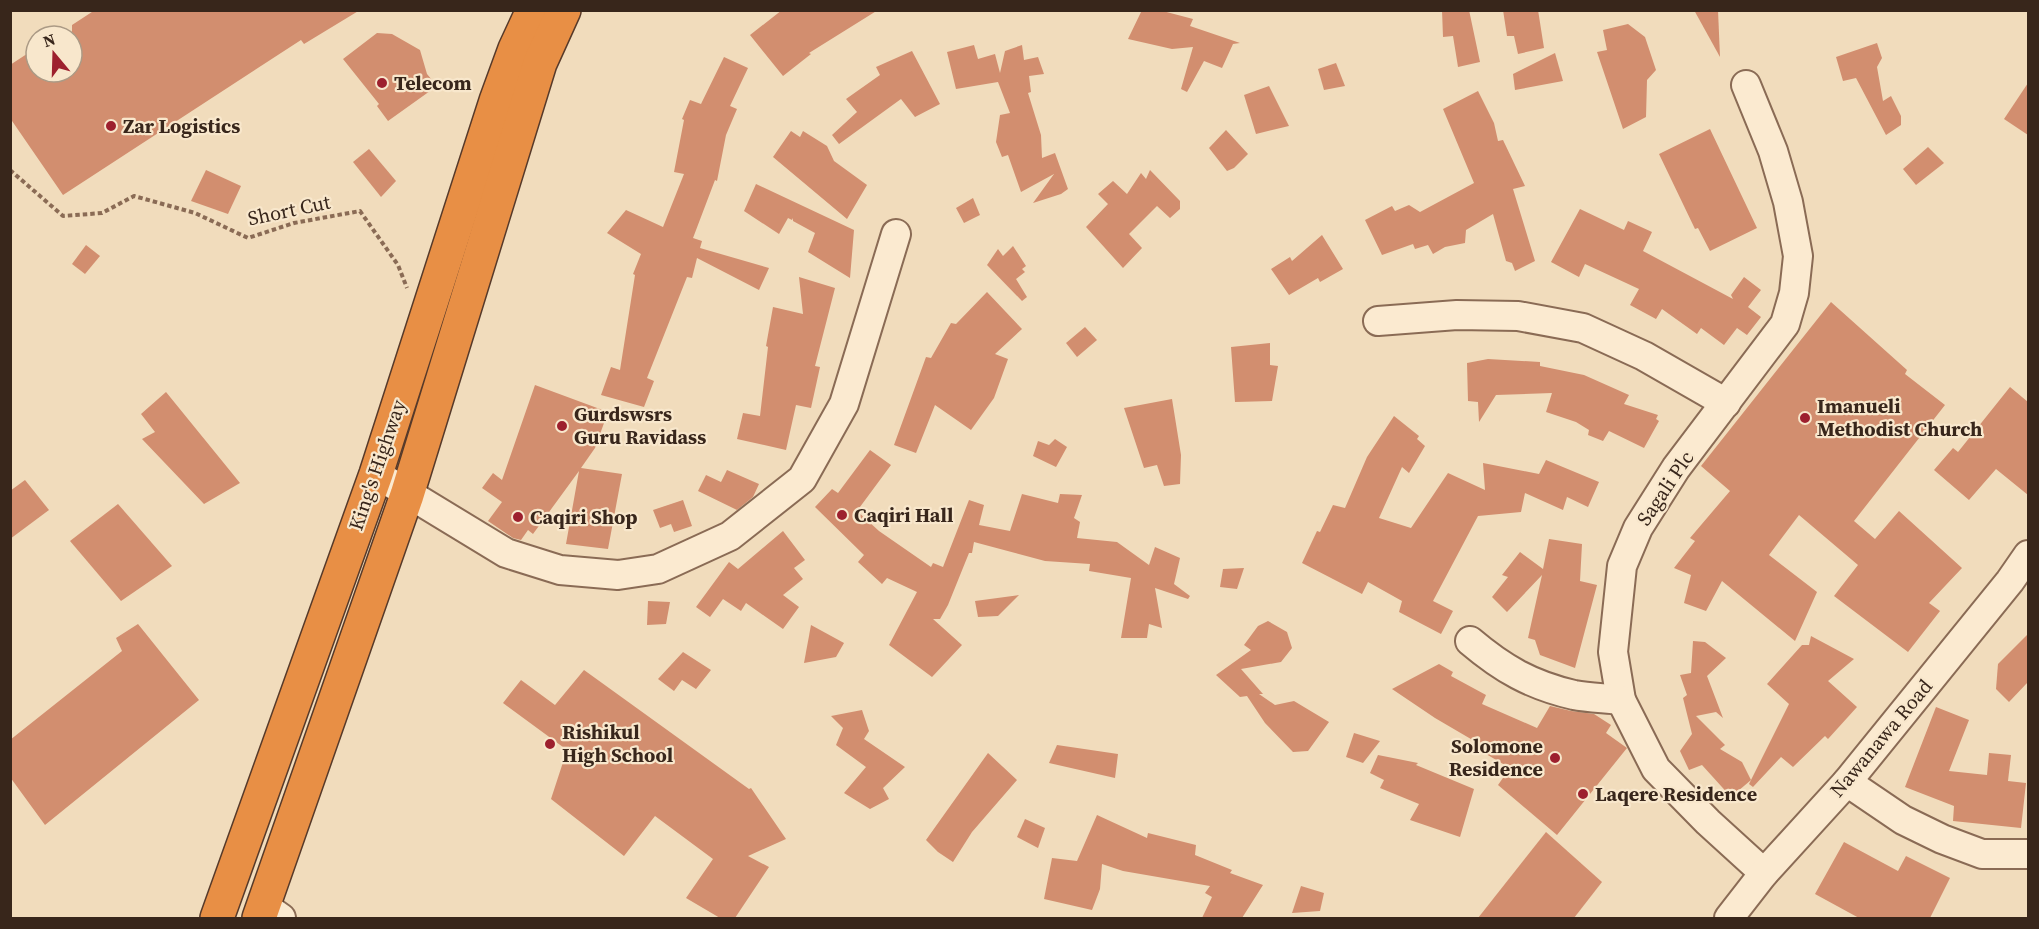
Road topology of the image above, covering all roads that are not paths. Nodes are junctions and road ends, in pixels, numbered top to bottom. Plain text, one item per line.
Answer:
1 (533, 10) edge
2 (564, 10) edge
3 (1746, 84) dead end
4 (896, 234) dead end
5 (1378, 321) dead end
6 (1726, 403) junction
7 (376, 474) junction
8 (407, 495) junction
9 (2028, 555) edge
10 (1470, 641) dead end
11 (1621, 700) junction
12 (1847, 782) junction
13 (2028, 854) edge
14 (1764, 873) junction
15 (268, 914) edge
16 (217, 918) edge
17 (1729, 918) edge

1 - 7 highway, King's Highway
2 - 8 highway, King's Highway
3 - 6 street, Sagali Plc
4 - 8 street
5 - 6 street
6 - 11 street, Sagali Plc
7 - 8 street
7 - 16 highway, King's Highway
8 - 15 highway, King's Highway
9 - 12 street, Nawanawa Road
10 - 11 street
11 - 14 street, Sagali Plc
12 - 13 street
12 - 14 street, Nawanawa Road
14 - 17 street, Nawanawa Road

